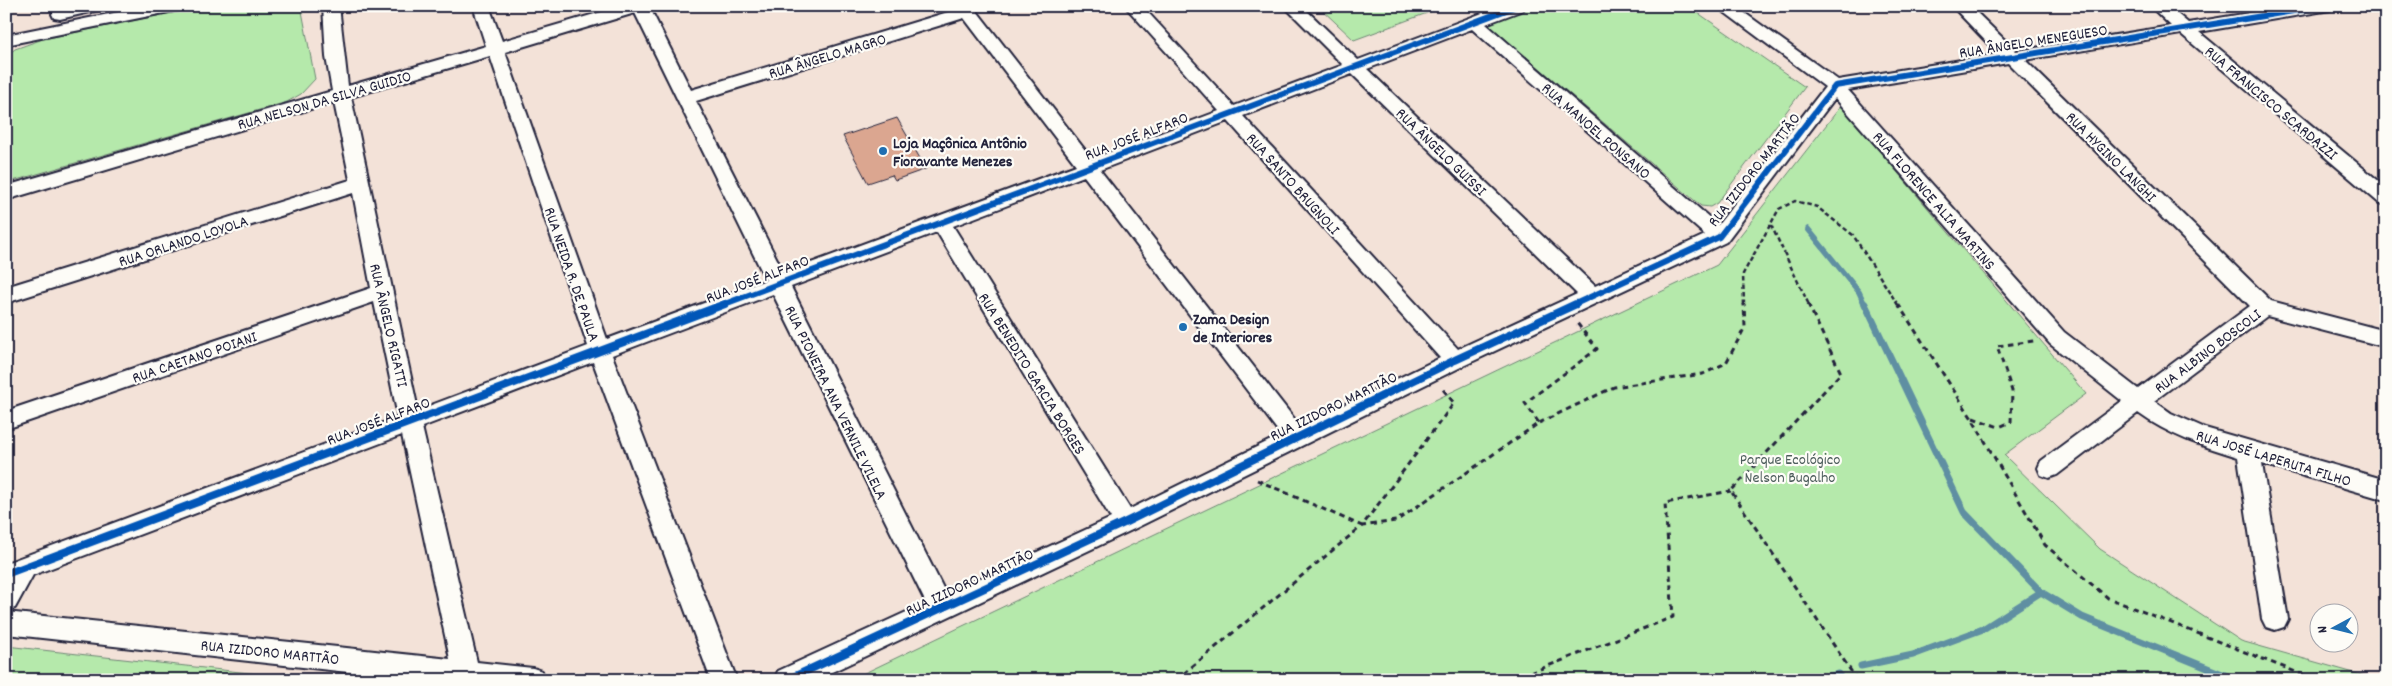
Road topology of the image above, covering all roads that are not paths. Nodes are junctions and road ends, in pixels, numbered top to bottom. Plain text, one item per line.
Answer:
1 (93, 6) edge
2 (174, 6) edge
3 (331, 6) edge
4 (481, 6) edge
5 (641, 6) edge
6 (1133, 6) edge
7 (1292, 6) edge
8 (1517, 6) edge
9 (1724, 6) edge
10 (1960, 6) edge
11 (2158, 6) edge
12 (2324, 6) edge
13 (966, 9) edge
14 (1474, 23) junction
15 (6, 25) edge
16 (2186, 29) junction
17 (6, 40) edge
18 (496, 49) junction
19 (2012, 57) junction
20 (1356, 67) junction
21 (1836, 86) junction
22 (341, 94) junction
23 (686, 98) junction
24 (1232, 114) junction
25 (1088, 168) junction
26 (360, 184) junction
27 (6, 193) edge
28 (2386, 198) edge
29 (941, 223) junction
30 (1720, 238) junction
31 (779, 284) junction
32 (381, 292) junction
33 (6, 296) edge
34 (1592, 296) junction
35 (2264, 307) junction
36 (2386, 339) edge
37 (600, 351) junction
38 (1455, 360) junction
39 (2139, 402) junction
40 (6, 420) edge
41 (412, 422) junction
42 (1296, 438) junction
43 (2248, 451) junction
44 (2049, 468) dead end
45 (2386, 490) edge
46 (1126, 522) junction
47 (15, 571) edge
48 (6, 600) edge
49 (941, 609) junction
50 (2275, 619) dead end
51 (6, 623) edge
52 (466, 672) junction
53 (533, 680) edge
54 (724, 680) edge
55 (787, 680) edge

1 - 15 street
2 - 17 street
3 - 22 street, RUA ÂNGELO RIGATTI
4 - 18 street, RUA NEIDA R. DE PAULA
5 - 18 street, RUA NELSON DA SILVA GUIDIO
5 - 23 street, RUA PIONEIRA ANA VERNILE VILELA
6 - 24 street, RUA SANTO BRUGNOLI
7 - 20 street, RUA ÂNGELO GUISSI
8 - 14 street, RUA JOSÉ ALFARO
9 - 21 street, RUA FLORENCE ALIA MARTINS
10 - 19 street, RUA HYGINO LANGHI
11 - 16 street, RUA FRANCISCO SCARDAZZI
12 - 16 street, RUA ÂNGELO MENEGUESO
13 - 23 street, RUA ÂNGELO MAGRO
13 - 25 street
14 - 20 street, RUA JOSÉ ALFARO
14 - 30 street, RUA MANOEL PONSANO
16 - 19 street, RUA ÂNGELO MENEGUESO
16 - 28 street, RUA FRANCISCO SCARDAZZI
18 - 22 street, RUA NELSON DA SILVA GUIDIO
18 - 37 street, RUA NEIDA R. DE PAULA
19 - 21 street, RUA ÂNGELO MENEGUESO
19 - 35 street, RUA HYGINO LANGHI
20 - 24 street, RUA JOSÉ ALFARO
20 - 34 street, RUA ÂNGELO GUISSI
21 - 30 street, RUA IZIDORO MARTTÃO
21 - 39 street, RUA FLORENCE ALIA MARTINS
22 - 26 street, RUA ÂNGELO RIGATTI
22 - 27 street, RUA NELSON DA SILVA GUIDIO
23 - 31 street, RUA PIONEIRA ANA VERNILE VILELA
24 - 25 street, RUA JOSÉ ALFARO
24 - 38 street, RUA SANTO BRUGNOLI
25 - 29 street, RUA JOSÉ ALFARO
25 - 42 street
26 - 32 street, RUA ÂNGELO RIGATTI
26 - 33 street, RUA ORLANDO LOYOLA
29 - 31 street, RUA JOSÉ ALFARO
29 - 46 street, RUA BENEDITO GARCIA BORGES
30 - 34 street, RUA IZIDORO MARTTÃO
31 - 37 street, RUA JOSÉ ALFARO
31 - 49 street, RUA PIONEIRA ANA VERNILE VILELA
32 - 40 street, RUA CAETANO POIANI
32 - 41 street, RUA ÂNGELO RIGATTI
34 - 38 street, RUA IZIDORO MARTTÃO
35 - 36 street, RUA ALBINO BOSCOLI
35 - 39 street, RUA ALBINO BOSCOLI
37 - 41 street, RUA JOSÉ ALFARO
37 - 54 street, RUA NEIDA R. DE PAULA
38 - 42 street, RUA IZIDORO MARTTÃO
39 - 43 street, RUA JOSÉ LAPERUTA FILHO
39 - 44 street, RUA ALBINO BOSCOLI
41 - 47 street, RUA JOSÉ ALFARO
41 - 52 street, RUA ÂNGELO RIGATTI
42 - 46 street, RUA IZIDORO MARTTÃO
43 - 45 street, RUA JOSÉ LAPERUTA FILHO
43 - 50 street
46 - 49 street, RUA IZIDORO MARTTÃO
47 - 48 street
49 - 55 street, RUA IZIDORO MARTTÃO
51 - 52 street, RUA IZIDORO MARTTÃO
52 - 53 street, RUA IZIDORO MARTTÃO

